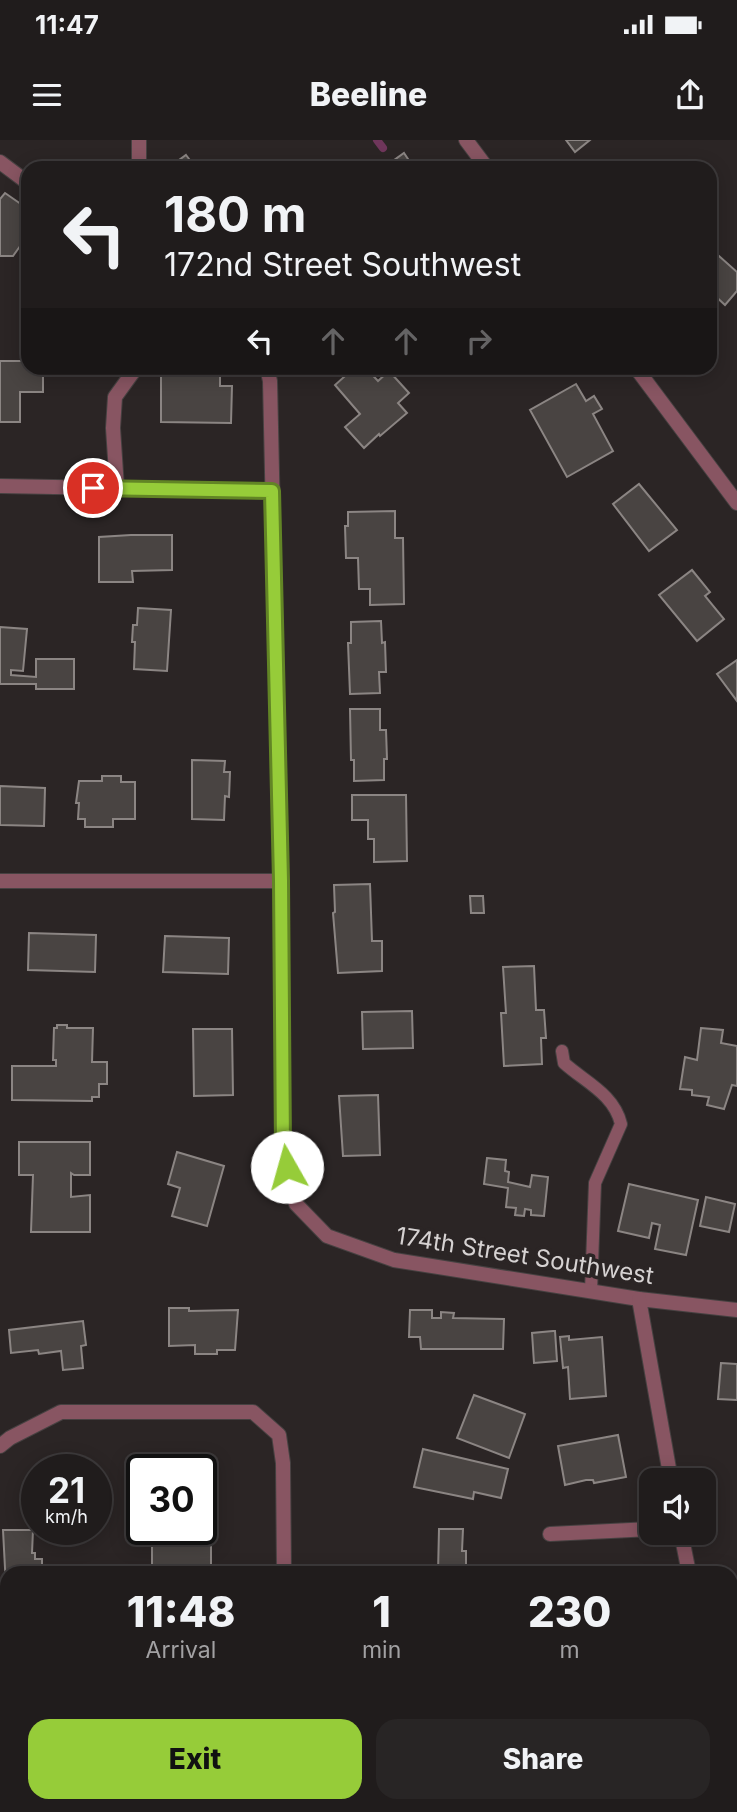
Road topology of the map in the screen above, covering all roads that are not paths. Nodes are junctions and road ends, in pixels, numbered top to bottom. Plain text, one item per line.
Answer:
1 (139, 140) edge
2 (466, 140) edge
3 (139, 161) edge
4 (482, 161) edge
5 (0, 162) edge
6 (21, 178) edge
7 (130, 375) edge
8 (269, 375) edge
9 (641, 375) edge
10 (0, 486) edge
11 (117, 488) junction
12 (272, 491) junction
13 (737, 503) edge
14 (0, 881) edge
15 (281, 881) junction
16 (562, 1051) dead end
17 (591, 1291) junction
18 (639, 1299) junction
19 (737, 1310) edge
20 (0, 1446) edge
21 (669, 1468) edge
22 (639, 1530) edge
23 (550, 1534) dead end
24 (683, 1545) edge
25 (284, 1566) edge
26 (688, 1566) edge

1 - 3 street
2 - 4 street
5 - 6 street
7 - 11 street
8 - 12 street, 174th Street Southwest
9 - 13 street
10 - 11 street
11 - 12 street
12 - 15 street, 174th Street Southwest
14 - 15 street
15 - 17 street, 174th Street Southwest
16 - 17 lane
17 - 18 street, 174th Street Southwest
18 - 19 street, 174th Street Southwest
18 - 21 street
20 - 25 street
22 - 23 street
24 - 26 street

